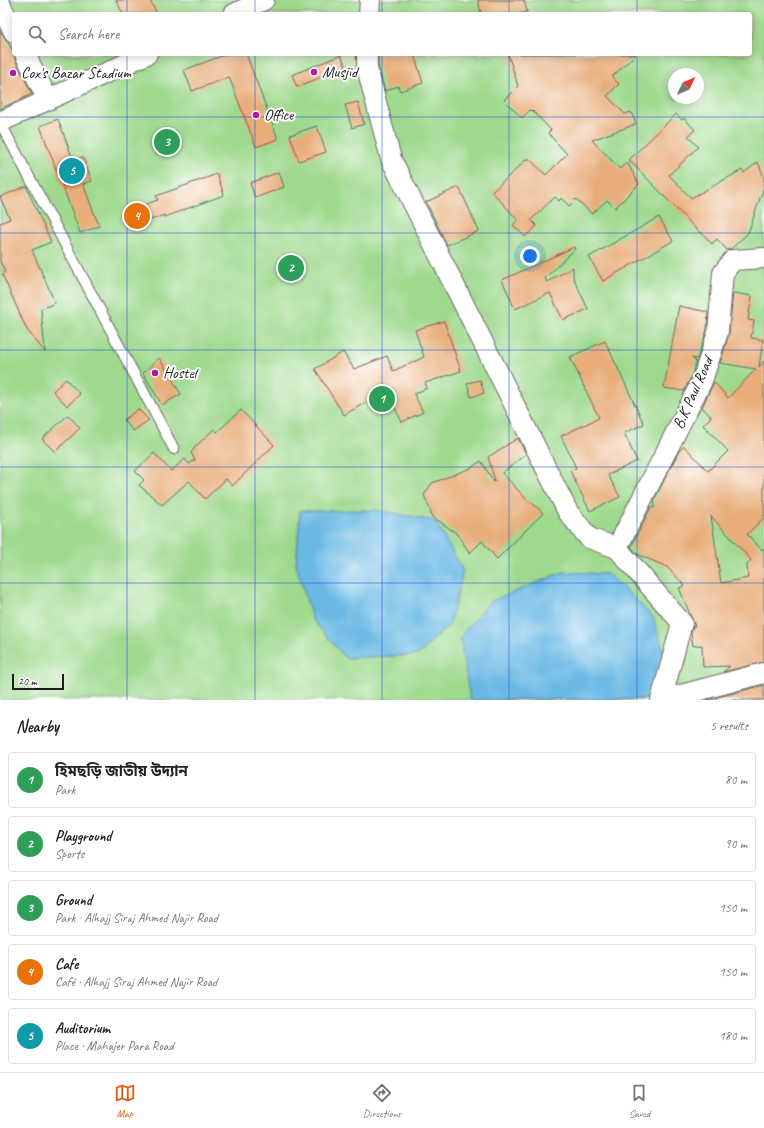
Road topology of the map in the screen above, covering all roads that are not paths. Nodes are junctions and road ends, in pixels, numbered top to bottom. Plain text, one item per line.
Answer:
1 (264, 0) edge
2 (370, 0) edge
3 (0, 4) edge
4 (238, 12) edge
5 (370, 12) edge
6 (12, 28) edge
7 (26, 56) edge
8 (143, 56) edge
9 (367, 56) edge
10 (48, 100) junction
11 (0, 122) edge
12 (764, 258) edge
13 (174, 449) dead end
14 (617, 548) junction
15 (764, 673) edge
16 (661, 700) edge

1 - 4 street
2 - 5 street
3 - 6 street
7 - 10 street
8 - 10 street
9 - 14 street
10 - 11 street
11 - 13 lane
12 - 14 street, B.K Paul Road
14 - 16 street
15 - 16 street

